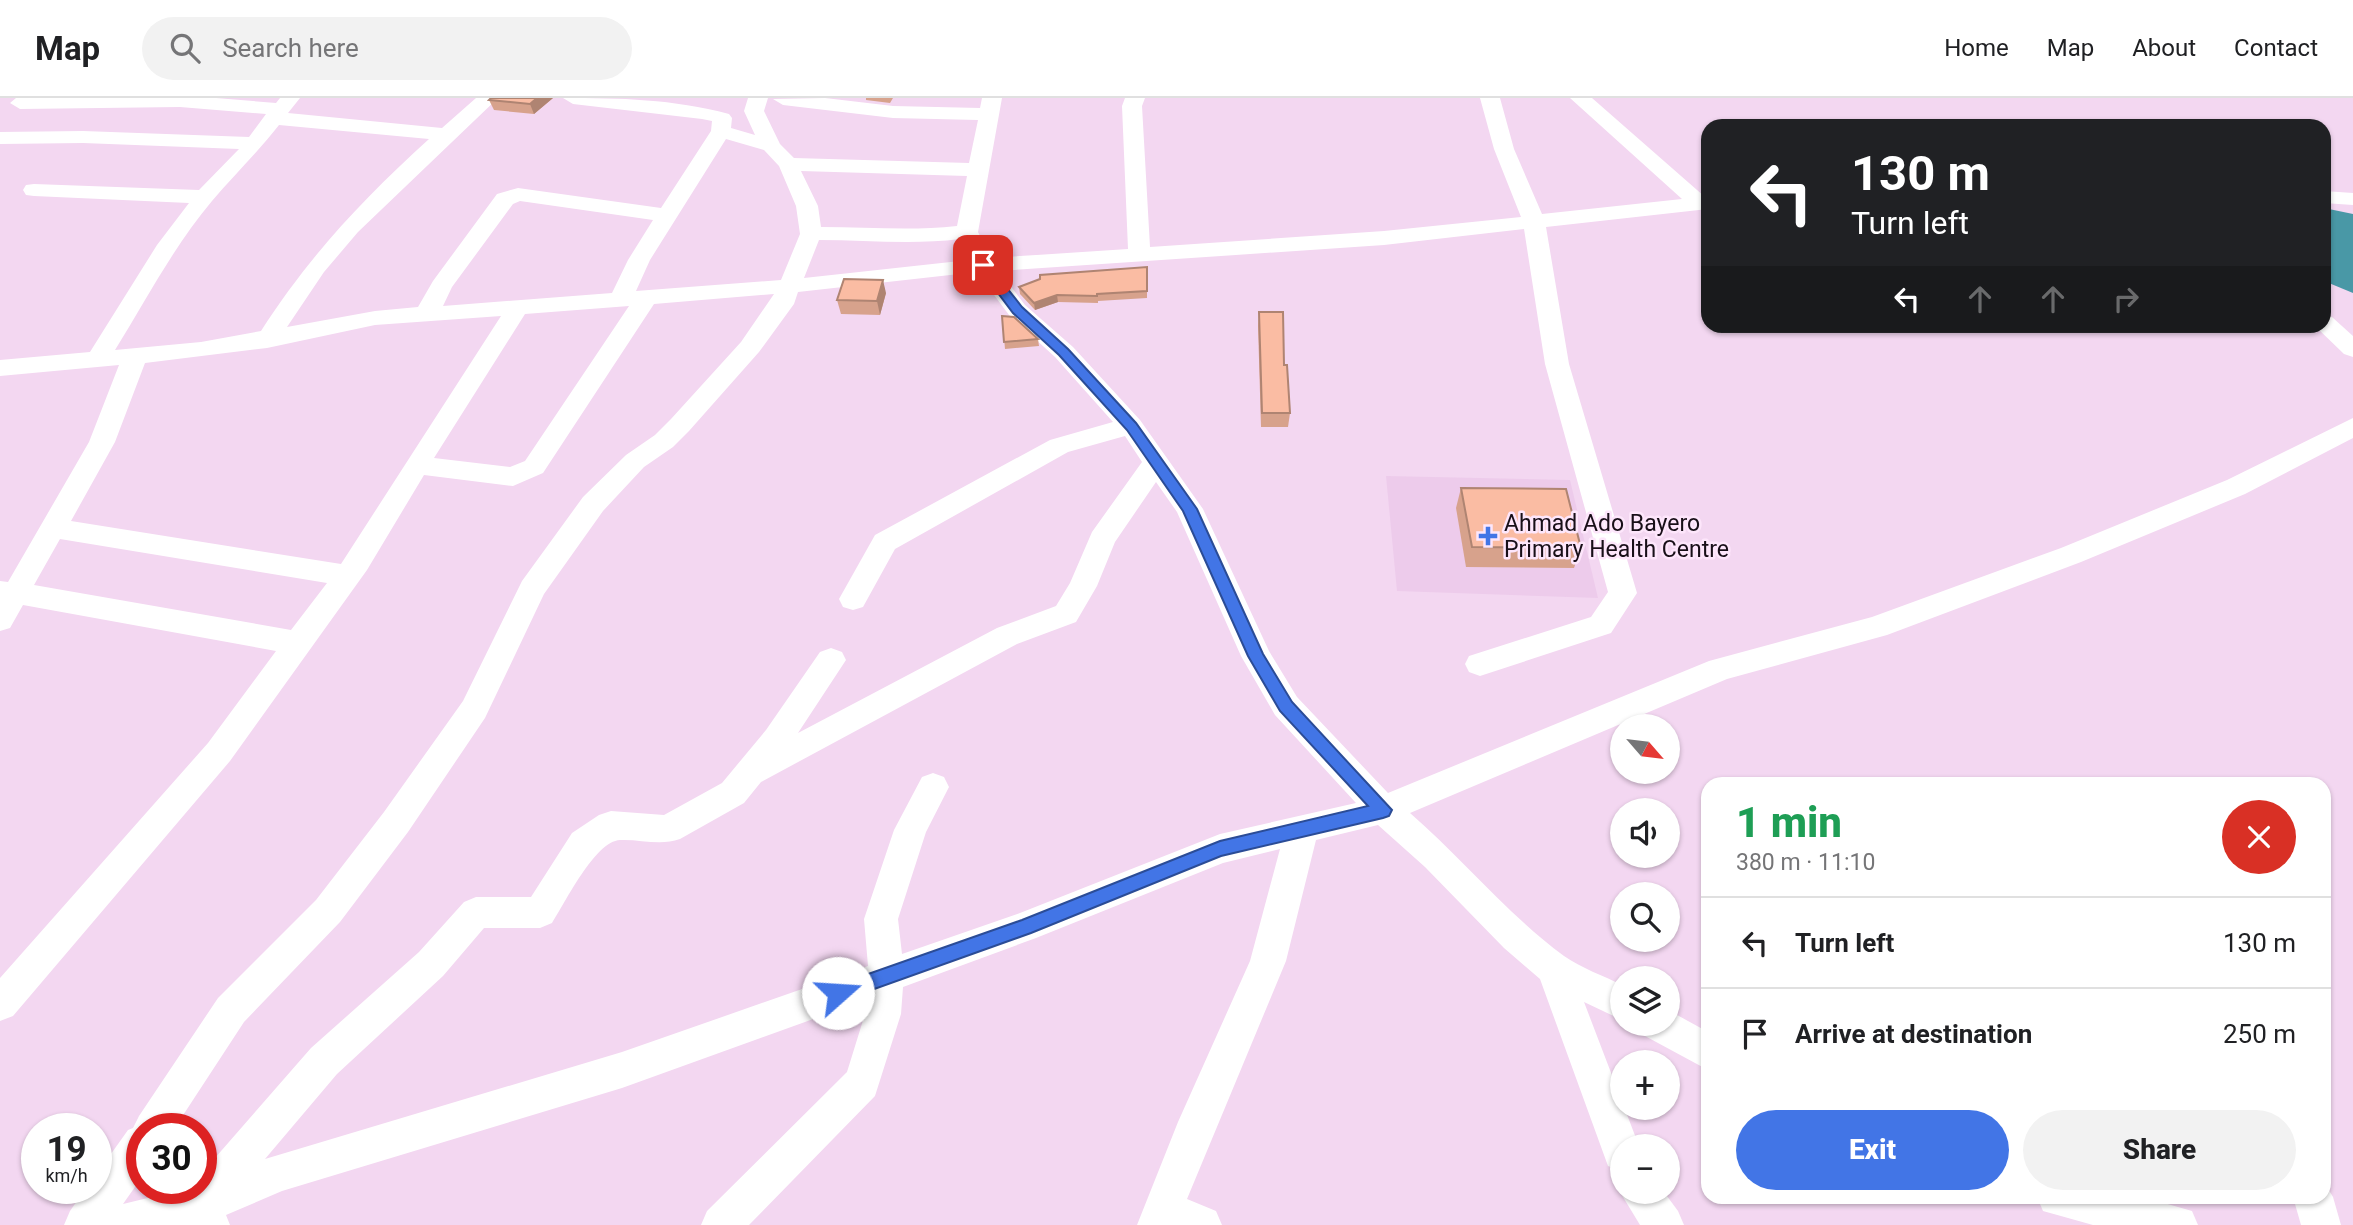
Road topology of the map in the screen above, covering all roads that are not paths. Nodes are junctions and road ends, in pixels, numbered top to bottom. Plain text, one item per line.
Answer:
1 (488, 98) edge
2 (573, 98) edge
3 (1135, 98) edge
4 (1490, 98) edge
5 (1580, 98) edge
6 (784, 99) edge
7 (22, 100) edge
8 (756, 104) edge
9 (991, 106) edge
10 (281, 109) edge
11 (0, 118) edge
12 (721, 131) junction
13 (447, 135) junction
14 (0, 138) edge
15 (254, 143) junction
16 (771, 146) junction
17 (788, 164) junction
18 (979, 170) junction
19 (34, 190) dead end
20 (204, 197) junction
21 (2331, 197) edge
22 (2353, 199) edge
23 (1701, 200) edge
24 (1701, 203) edge
25 (667, 215) junction
26 (1534, 221) junction
27 (967, 232) junction
28 (811, 234) junction
29 (1139, 255) junction
30 (983, 265) junction
31 (792, 286) junction
32 (634, 296) junction
33 (518, 307) junction
34 (427, 313) junction
35 (2331, 329) edge
36 (267, 340) junction
37 (2353, 349) edge
38 (135, 356) junction
39 (97, 359) junction
40 (0, 368) edge
41 (1131, 426) junction
42 (2353, 427) edge
43 (1156, 462) junction
44 (416, 466) junction
45 (54, 528) junction
46 (348, 576) junction
47 (9, 592) edge
48 (853, 599) dead end
49 (0, 620) edge
50 (299, 643) junction
51 (831, 660) dead end
52 (1480, 664) dead end
53 (747, 775) junction
54 (933, 788) dead end
55 (1383, 810) junction
56 (1301, 830) junction
57 (1554, 969) junction
58 (886, 976) junction
59 (1610, 997) edge
60 (0, 1004) edge
61 (1679, 1036) edge
62 (1701, 1048) edge
63 (163, 1113) edge
64 (1615, 1134) edge
65 (126, 1166) edge
66 (1649, 1204) edge
67 (2087, 1204) edge
68 (2315, 1204) edge
69 (205, 1215) edge
70 (1160, 1217) edge
71 (84, 1225) edge
72 (120, 1225) edge
73 (721, 1225) edge
74 (1202, 1225) edge
75 (1664, 1225) edge
76 (2178, 1225) edge
77 (2321, 1225) edge

1 - 13 street
2 - 12 street
3 - 29 street
4 - 26 street
5 - 23 street
6 - 8 street
6 - 9 street
7 - 10 street
7 - 11 street
8 - 16 street
9 - 18 street
10 - 13 street
10 - 15 street
12 - 16 street
12 - 25 street
13 - 36 street
14 - 15 street
15 - 20 street
16 - 17 street
17 - 18 street
17 - 28 street
18 - 27 street
19 - 20 street
20 - 39 street
21 - 22 street
24 - 26 street
25 - 32 street
25 - 34 street
26 - 29 street
26 - 52 street
27 - 28 street
27 - 30 street
28 - 31 street
29 - 30 street
30 - 31 street
30 - 41 street
31 - 32 street
31 - 63 street
32 - 33 street
32 - 44 street
33 - 34 street
33 - 44 street
34 - 36 street
35 - 37 street
36 - 38 street
38 - 39 street
38 - 45 street
39 - 40 street
41 - 43 street
41 - 48 street
42 - 55 street
43 - 53 street
43 - 55 street
44 - 46 street
45 - 46 street
45 - 47 street
46 - 50 street
47 - 49 street
47 - 50 street
50 - 60 street
51 - 53 street
53 - 69 street
54 - 58 street
55 - 56 street
55 - 57 street
56 - 58 street
56 - 70 street
57 - 59 street
57 - 64 street
58 - 69 street
58 - 73 street
61 - 62 street
65 - 71 street
66 - 75 street
67 - 76 street
68 - 77 street
69 - 72 street
70 - 74 street

